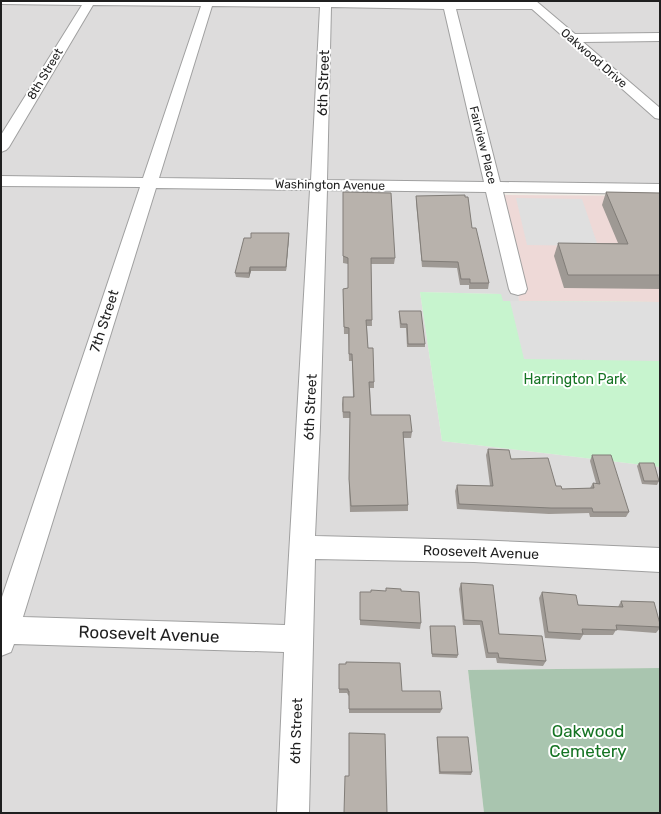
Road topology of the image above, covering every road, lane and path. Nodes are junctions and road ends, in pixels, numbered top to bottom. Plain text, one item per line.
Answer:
1 (1, 1) edge
2 (90, 1) edge
3 (208, 2) edge
4 (326, 2) edge
5 (448, 3) edge
6 (532, 3) edge
7 (660, 37) edge
8 (572, 38) junction
9 (660, 115) edge
10 (1, 147) edge
11 (1, 181) edge
12 (150, 183) junction
13 (318, 185) junction
14 (494, 187) junction
15 (660, 189) edge
16 (518, 289) dead end
17 (302, 547) junction
18 (660, 560) edge
19 (2, 634) edge
20 (298, 639) junction
21 (293, 813) edge

1 - 2 street
2 - 3 street
2 - 10 street, 8th Street
3 - 4 street
3 - 12 street, 7th Street
4 - 5 street
4 - 13 street, 6th Street
5 - 6 street
5 - 14 street, Fairview Place
6 - 8 street, Oakwood Drive
7 - 8 street
8 - 9 street, Oakwood Drive
11 - 12 street, Washington Avenue
12 - 13 street, Washington Avenue
12 - 19 street, 7th Street
13 - 14 street, Washington Avenue
13 - 17 street, 6th Street
14 - 15 street, Washington Avenue
14 - 16 street, Fairview Place
17 - 18 street, Roosevelt Avenue
17 - 20 street, 6th Street
19 - 20 street, Roosevelt Avenue
20 - 21 street, 6th Street

